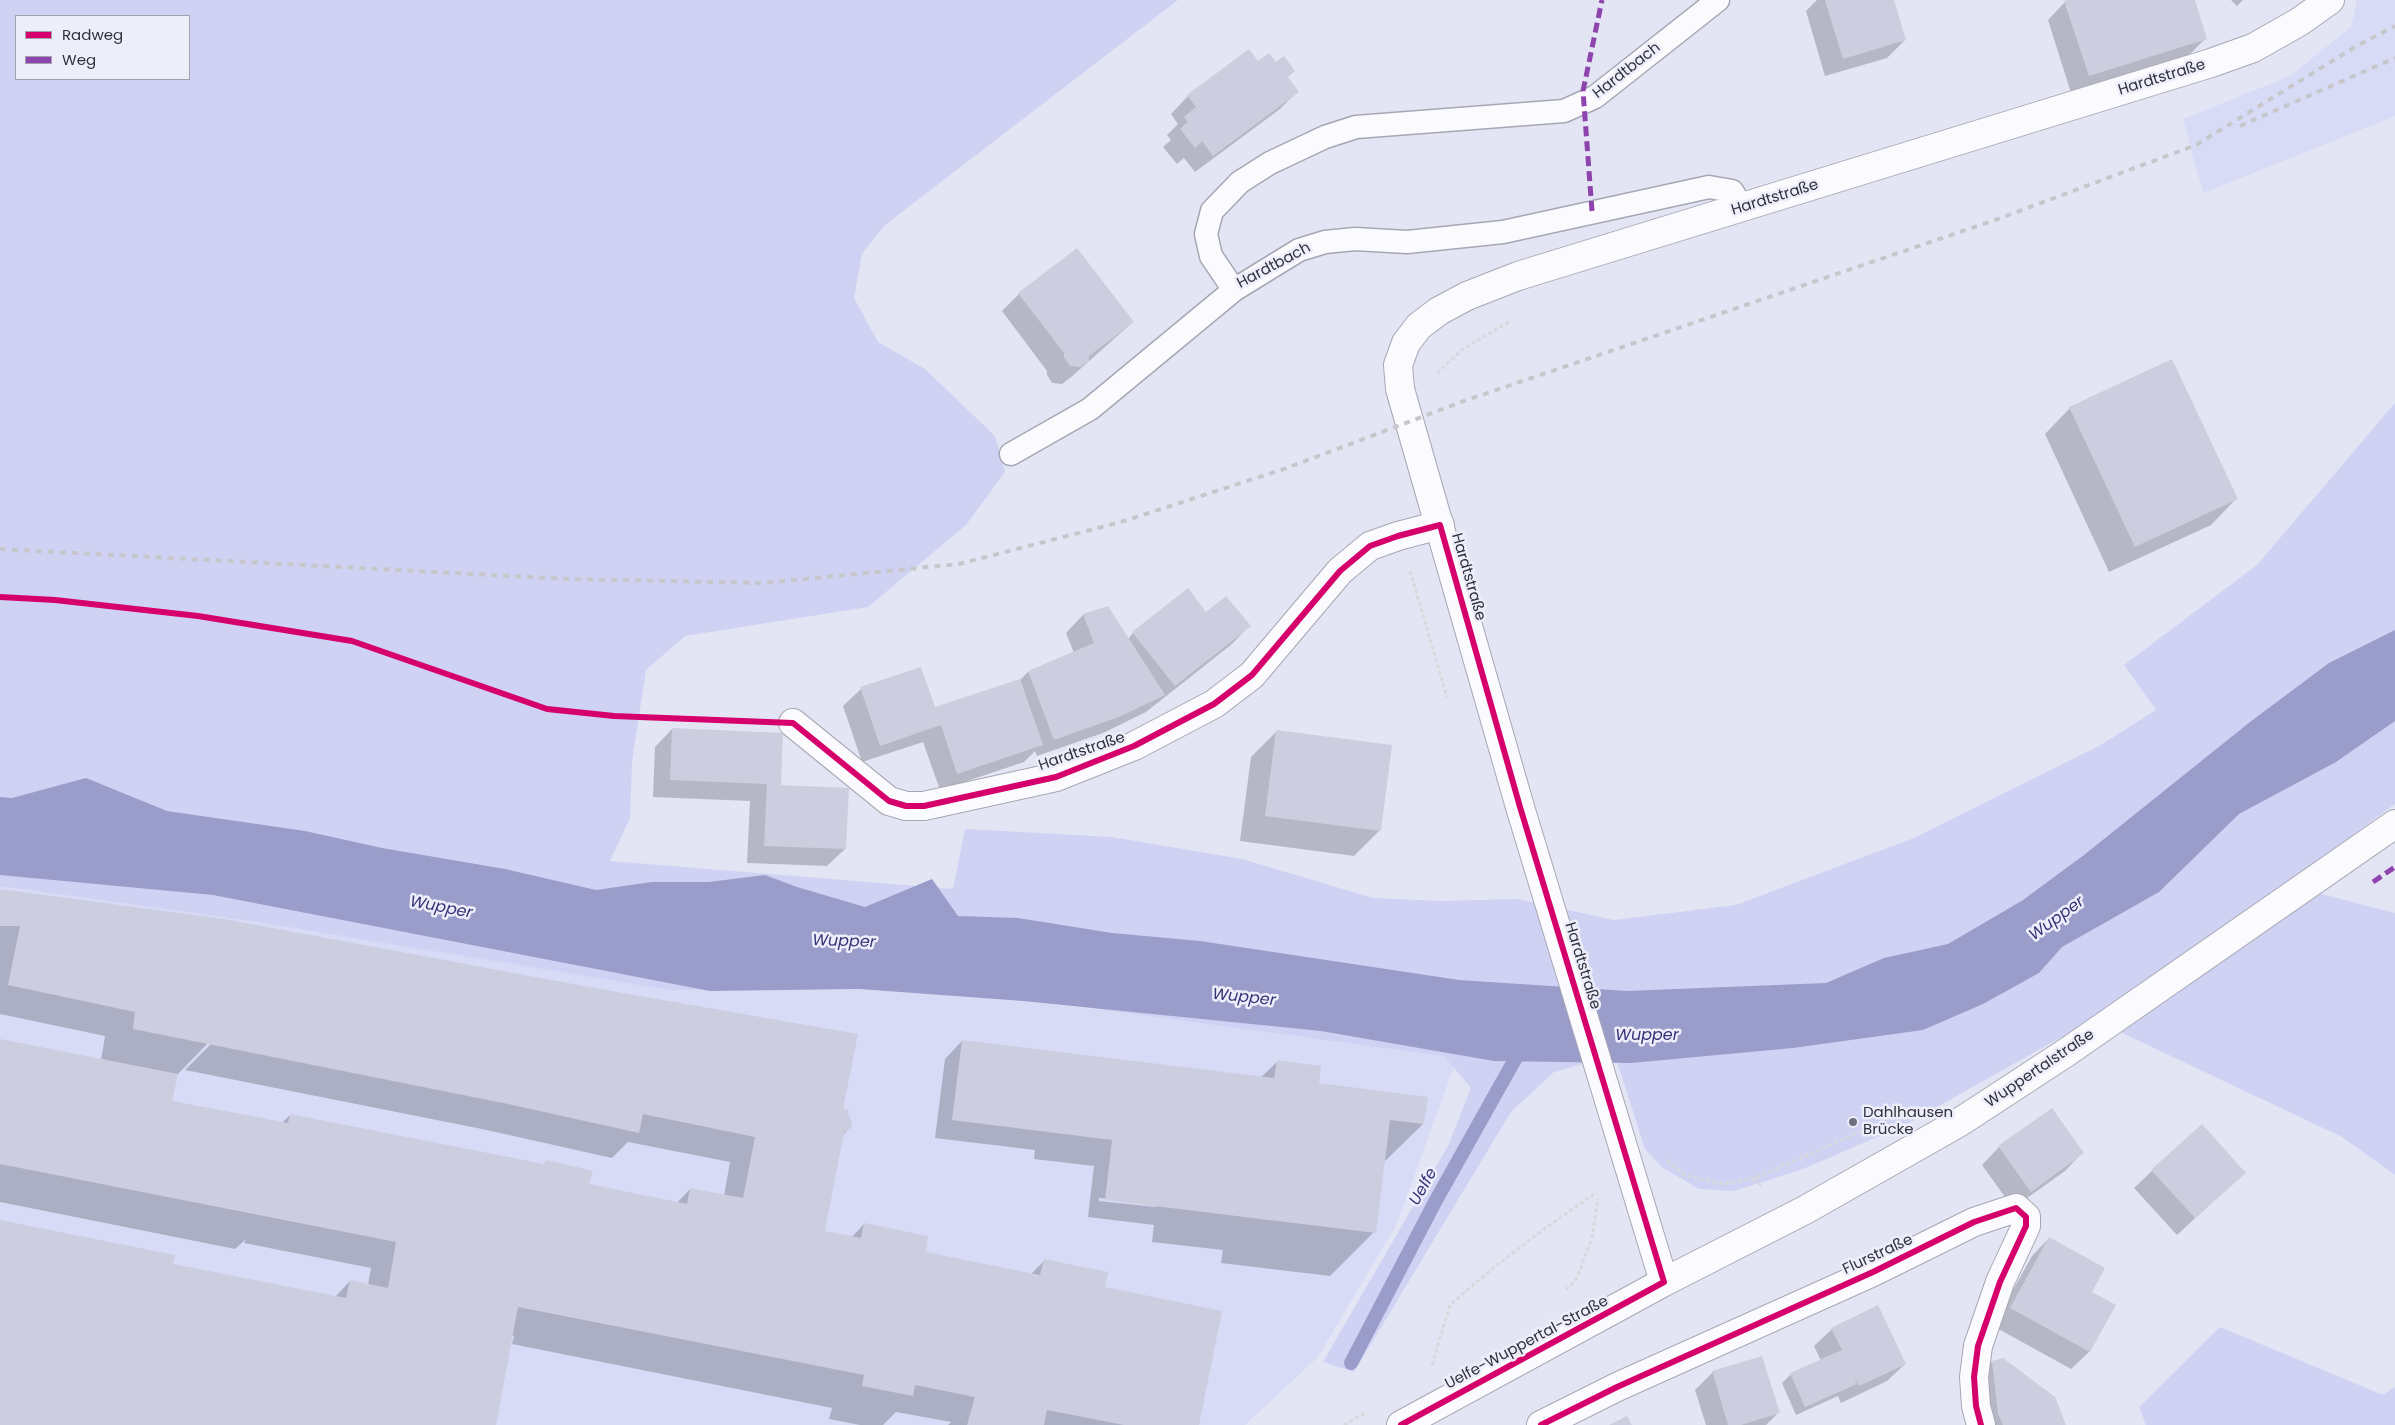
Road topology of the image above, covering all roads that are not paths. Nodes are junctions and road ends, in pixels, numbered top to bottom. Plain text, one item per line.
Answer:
1 (1718, 0) edge
2 (2330, 0) edge
3 (1743, 208) junction
4 (1234, 290) junction
5 (1011, 454) dead end
6 (1440, 525) junction
7 (793, 723) dead end
8 (2395, 824) edge
9 (1664, 1282) junction
10 (1401, 1425) edge
11 (1541, 1425) edge
12 (1981, 1425) edge

1 - 4 lane, Hardtbach
2 - 3 main road, Hardtstraße
3 - 4 lane, Hardtbach
3 - 6 main road, Hardtstraße
4 - 5 lane
6 - 7 main road, Hardtstraße
6 - 9 main road, Hardtstraße
8 - 9 main road, Wuppertalstraße
9 - 10 main road, Uelfe-Wuppertal-Straße
11 - 12 main road, Flurstraße

